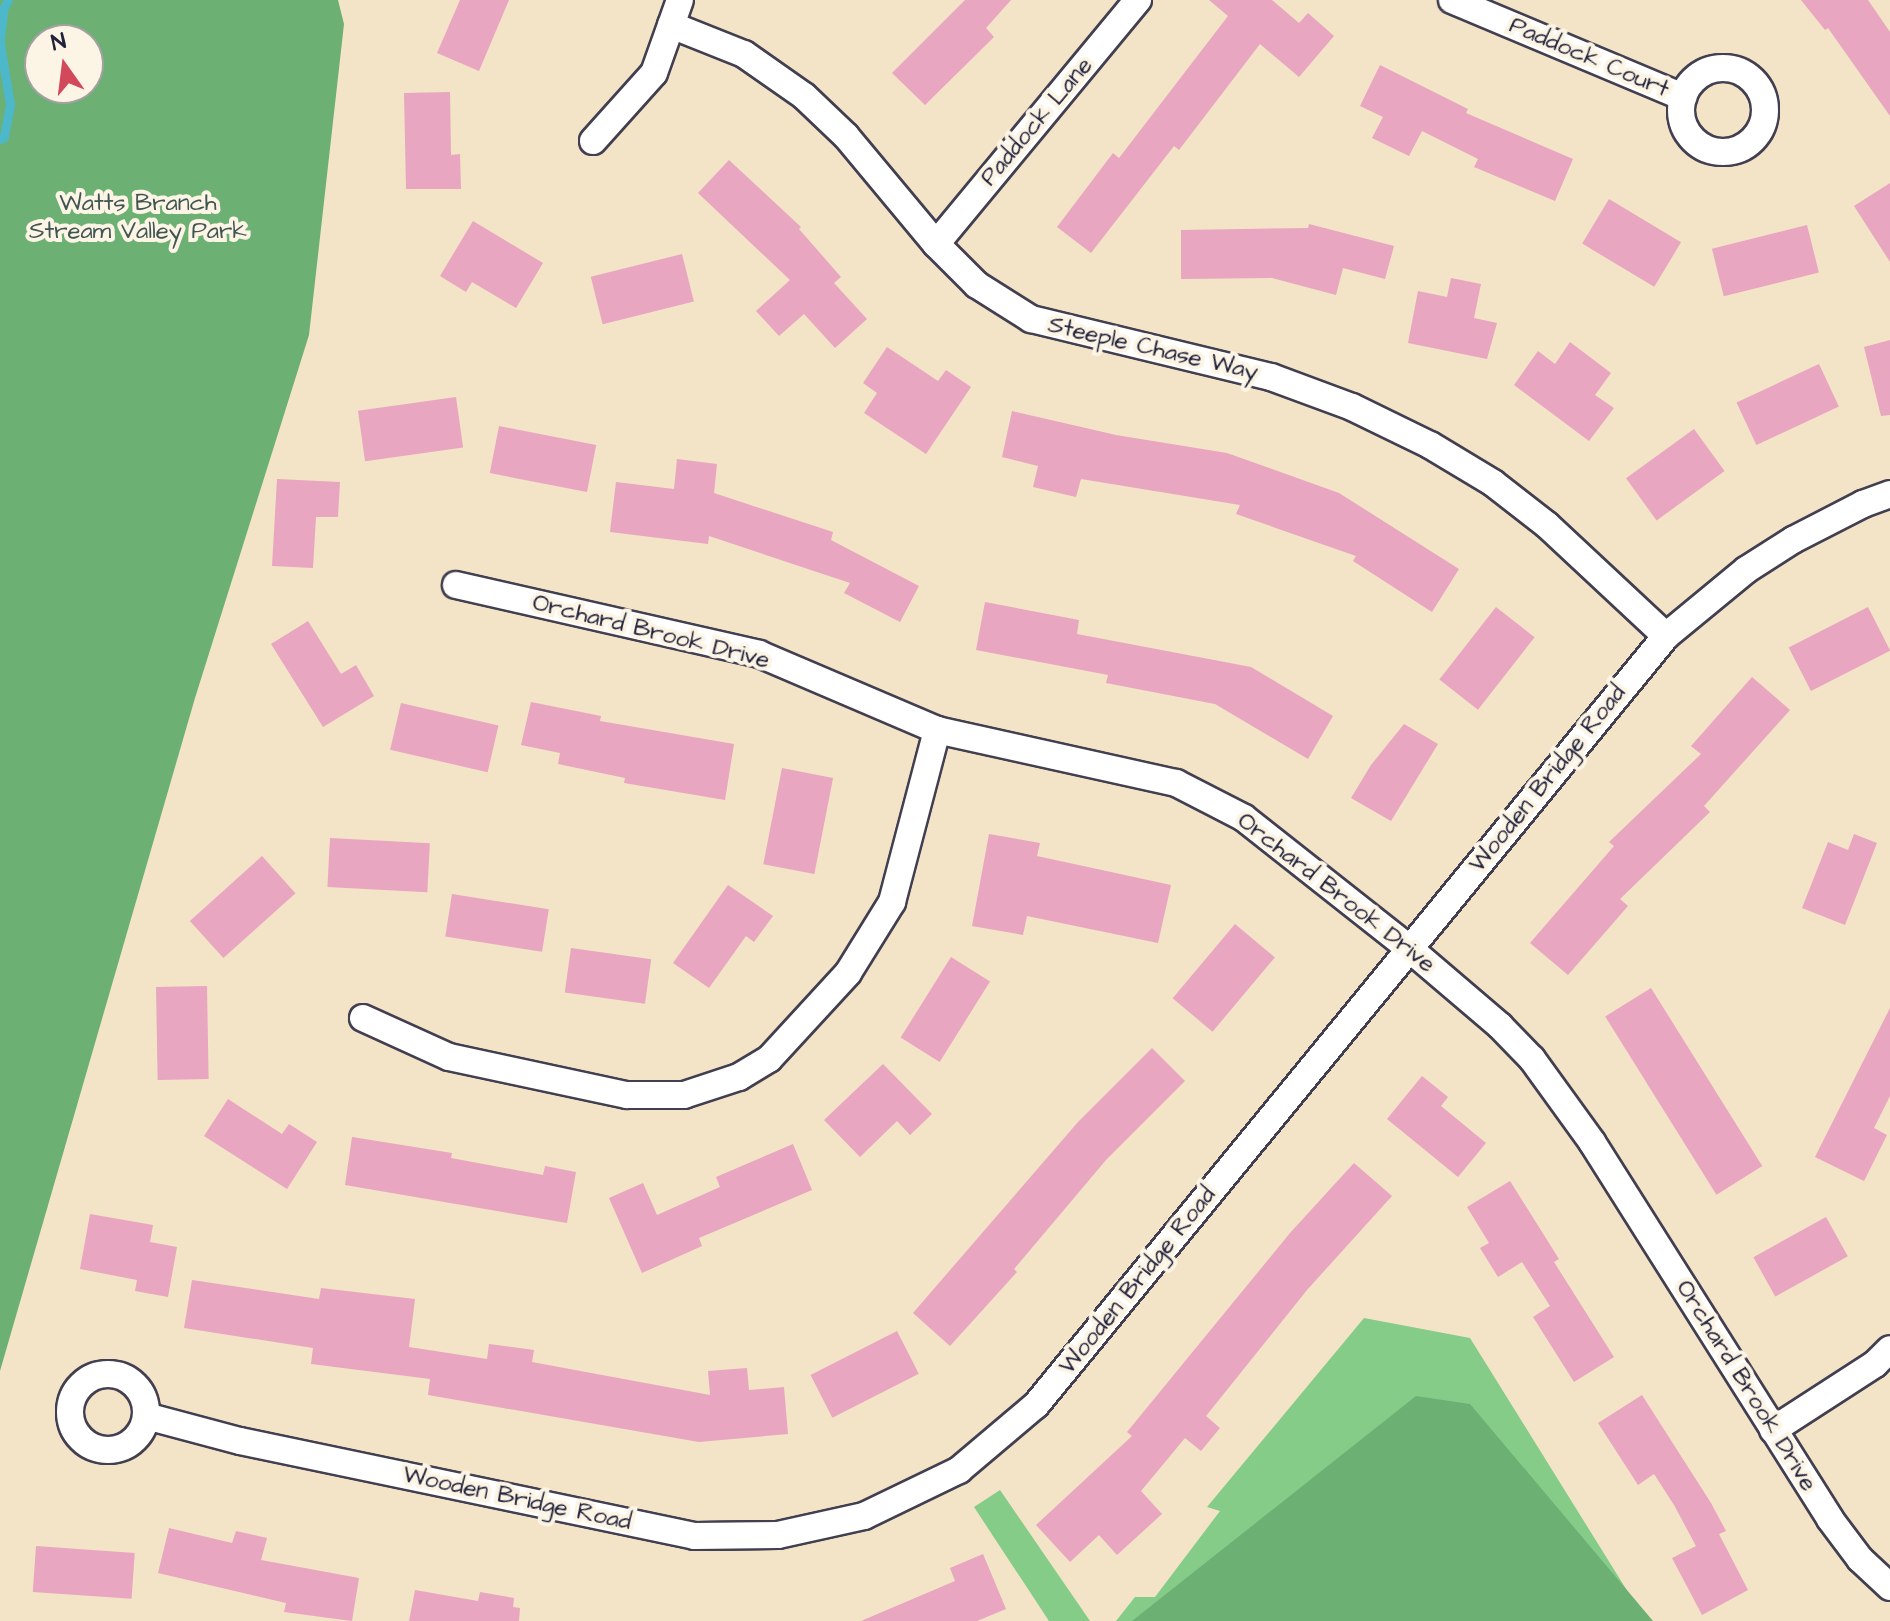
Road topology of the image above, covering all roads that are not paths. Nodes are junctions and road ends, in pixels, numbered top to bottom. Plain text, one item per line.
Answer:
1 (680, 0) edge
2 (1138, 0) edge
3 (1452, 0) edge
4 (671, 25) junction
5 (1683, 97) dead end
6 (593, 141) dead end
7 (936, 244) junction
8 (1890, 494) edge
9 (456, 585) dead end
10 (1666, 636) junction
11 (937, 730) junction
12 (1411, 950) junction
13 (363, 1018) dead end
14 (1890, 1349) edge
15 (146, 1416) dead end
16 (1773, 1430) junction
17 (1890, 1587) edge

1 - 4 street
2 - 7 street, Paddock Lane
3 - 5 street, Paddock Court
4 - 6 street
4 - 7 street, Steeple Chase Way
7 - 10 street, Steeple Chase Way
8 - 10 street, Wooden Bridge Road
9 - 11 street, Orchard Brook Drive
10 - 12 street, Wooden Bridge Road
11 - 12 street, Orchard Brook Drive
11 - 13 street
12 - 15 street, Wooden Bridge Road
12 - 16 street, Orchard Brook Drive
14 - 16 street
16 - 17 street, Orchard Brook Drive

